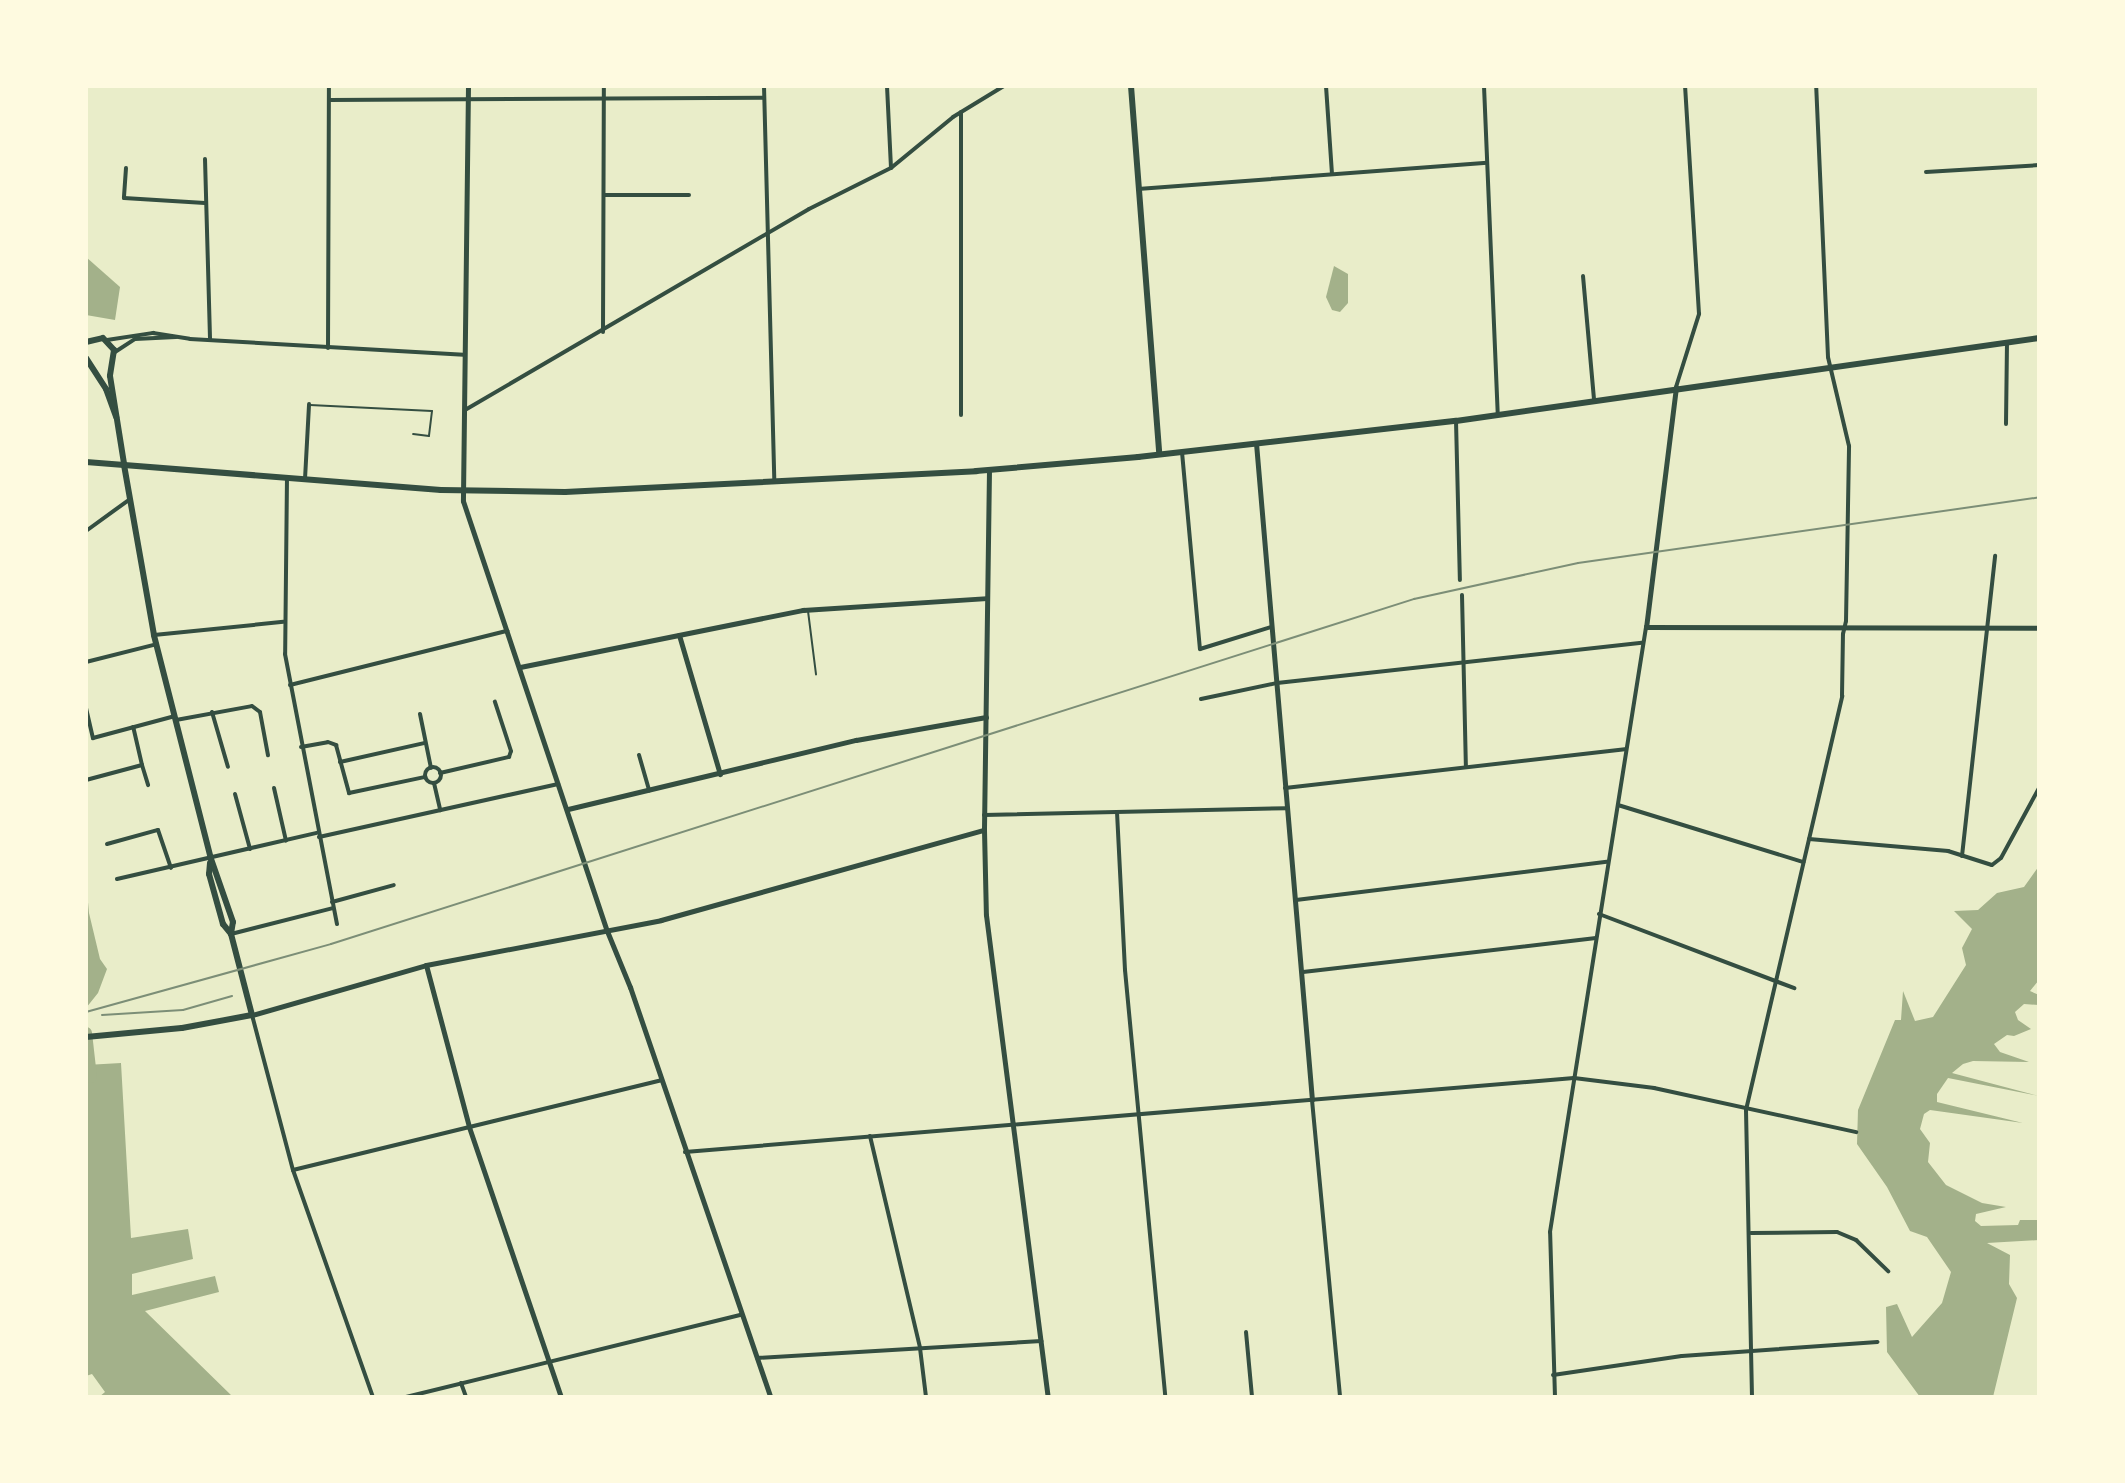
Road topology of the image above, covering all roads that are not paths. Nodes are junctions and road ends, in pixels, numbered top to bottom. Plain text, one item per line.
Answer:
1 (329, 86) edge
2 (468, 86) edge
3 (604, 86) edge
4 (764, 86) edge
5 (887, 86) edge
6 (1004, 86) edge
7 (1131, 86) edge
8 (1326, 86) edge
9 (1484, 86) edge
10 (1685, 86) edge
11 (1816, 86) edge
12 (995, 88) edge
13 (764, 98) junction
14 (604, 99) junction
15 (329, 100) junction
16 (468, 100) junction
17 (961, 112) junction
18 (205, 159) dead end
19 (1487, 163) junction
20 (2039, 165) edge
21 (126, 168) dead end
22 (891, 168) junction
23 (1926, 172) dead end
24 (1332, 174) junction
25 (1138, 189) junction
26 (604, 195) junction
27 (689, 195) dead end
28 (205, 203) junction
29 (768, 234) junction
30 (1583, 276) dead end
31 (603, 332) junction
32 (176, 337) junction
33 (2039, 338) edge
34 (107, 340) junction
35 (210, 340) junction
36 (2007, 343) junction
37 (87, 344) edge
38 (328, 348) junction
39 (114, 354) junction
40 (467, 355) junction
41 (86, 358) edge
42 (110, 362) junction
43 (93, 365) junction
44 (1829, 366) junction
45 (1676, 387) junction
46 (1594, 399) junction
47 (309, 404) joint
48 (465, 410) junction
49 (1498, 414) junction
50 (961, 415) dead end
51 (118, 420) junction
52 (1456, 421) junction
53 (2006, 424) dead end
54 (413, 434) dead end
55 (1256, 443) junction
56 (1182, 452) junction
57 (1159, 454) junction
58 (86, 462) edge
59 (124, 463) junction
60 (989, 470) junction
61 (287, 477) junction
62 (305, 479) junction
63 (774, 479) junction
64 (463, 490) junction
65 (132, 497) junction
66 (86, 531) edge
67 (1995, 556) dead end
68 (1460, 580) dead end
69 (1462, 595) dead end
70 (987, 598) junction
71 (808, 610) junction
72 (283, 622) junction
73 (1272, 627) junction
74 (1646, 627) junction
75 (1986, 627) junction
76 (1844, 628) junction
77 (2039, 628) edge
78 (509, 631) junction
79 (154, 635) junction
80 (679, 635) junction
81 (1643, 643) junction
82 (157, 644) junction
83 (86, 662) edge
84 (1466, 663) junction
85 (520, 667) junction
86 (816, 674) dead end
87 (1277, 683) junction
88 (290, 685) junction
89 (1201, 699) dead end
90 (495, 702) dead end
91 (86, 708) edge
92 (212, 712) junction
93 (420, 714) dead end
94 (986, 717) junction
95 (176, 718) junction
96 (133, 727) junction
97 (93, 738) junction
98 (86, 740) edge
99 (424, 743) junction
100 (301, 747) junction
101 (1625, 749) junction
102 (268, 755) dead end
103 (639, 755) dead end
104 (340, 762) junction
105 (142, 765) junction
106 (228, 767) dead end
107 (1466, 767) junction
108 (431, 768) junction
109 (440, 773) junction
110 (720, 774) junction
111 (425, 777) junction
112 (86, 780) edge
113 (434, 783) junction
114 (559, 784) junction
115 (148, 785) dead end
116 (274, 788) dead end
117 (1285, 788) junction
118 (2039, 788) edge
119 (649, 791) junction
120 (235, 794) dead end
121 (1618, 805) junction
122 (1287, 808) junction
123 (568, 809) junction
124 (440, 810) junction
125 (1117, 812) junction
126 (984, 815) junction
127 (984, 830) junction
128 (318, 835) junction
129 (1809, 839) junction
130 (286, 841) junction
131 (107, 844) dead end
132 (250, 849) junction
133 (1962, 856) junction
134 (211, 859) junction
135 (1608, 862) junction
136 (1803, 863) junction
137 (171, 868) junction
138 (117, 879) dead end
139 (394, 885) dead end
140 (1296, 900) junction
141 (332, 902) junction
142 (333, 908) junction
143 (1599, 914) junction
144 (337, 924) dead end
145 (607, 931) junction
146 (231, 934) junction
147 (1596, 938) junction
148 (426, 965) junction
149 (1303, 972) junction
150 (1775, 978) junction
151 (1794, 988) dead end
152 (252, 1015) junction
153 (90, 1036) edge
154 (1574, 1078) junction
155 (661, 1080) junction
156 (1312, 1100) junction
157 (1746, 1110) junction
158 (1139, 1115) junction
159 (1013, 1125) junction
160 (469, 1127) junction
161 (1856, 1132) dead end
162 (870, 1136) junction
163 (685, 1152) junction
164 (293, 1170) junction
165 (1751, 1233) junction
166 (1888, 1271) dead end
167 (741, 1315) junction
168 (1246, 1332) dead end
169 (1041, 1341) junction
170 (1878, 1342) dead end
171 (920, 1348) junction
172 (1751, 1350) junction
173 (757, 1358) junction
174 (548, 1362) junction
175 (1553, 1375) junction
176 (461, 1383) junction
177 (373, 1397) edge
178 (406, 1397) edge
179 (466, 1397) edge
180 (561, 1397) edge
181 (770, 1397) edge
182 (926, 1397) edge
183 (1048, 1397) edge
184 (1165, 1397) edge
185 (1252, 1397) edge
186 (1340, 1397) edge
187 (1555, 1397) edge
188 (1752, 1397) edge

1 - 15 street
2 - 16 street
3 - 14 street
4 - 13 street
5 - 22 street
6 - 12 street
7 - 25 main road
8 - 24 street
9 - 19 street
10 - 45 street
11 - 44 street
12 - 17 street
13 - 14 street
13 - 29 street
14 - 16 street
14 - 26 street
15 - 16 street
15 - 38 street
16 - 40 street
17 - 22 street
17 - 50 street
18 - 28 street
19 - 24 street
19 - 49 street
20 - 23 street
21 - 28 street
22 - 29 street
24 - 25 street
25 - 57 main road
26 - 27 street
26 - 31 street
28 - 35 street
29 - 31 street
29 - 63 street
30 - 46 street
31 - 48 street
32 - 34 street
32 - 35 street
32 - 39 street
33 - 36 main road
34 - 37 main road
34 - 39 main road
35 - 38 street
36 - 44 main road
36 - 53 street
38 - 40 street
39 - 42 main road
40 - 48 street
41 - 43 main road
42 - 43 main road
42 - 51 main road
43 - 51 main road
44 - 45 main road
44 - 76 street
45 - 46 main road
45 - 74 street
46 - 49 main road
47 - 54 lane
47 - 62 street
48 - 64 street
49 - 52 main road
51 - 59 main road
52 - 55 main road
52 - 68 street
55 - 56 main road
55 - 73 street
56 - 57 main road
56 - 73 street
57 - 60 main road
58 - 59 main road
59 - 61 main road
59 - 65 main road
60 - 63 main road
60 - 70 street
61 - 62 main road
61 - 72 street
62 - 64 main road
63 - 64 main road
64 - 78 street
65 - 66 street
65 - 79 main road
67 - 75 street
69 - 84 street
70 - 71 street
70 - 94 street
71 - 80 street
71 - 86 lane
72 - 79 street
72 - 88 street
73 - 87 street
74 - 76 street
74 - 81 street
75 - 76 street
75 - 77 street
75 - 133 street
76 - 129 street
78 - 85 street
78 - 88 street
79 - 82 main road
80 - 85 street
80 - 110 street
81 - 84 street
81 - 101 street
82 - 83 street
82 - 95 main road
84 - 87 street
84 - 107 street
85 - 114 street
87 - 89 street
87 - 117 street
88 - 100 street
90 - 109 street
91 - 97 street
92 - 95 street
92 - 102 street
92 - 106 street
93 - 99 street
94 - 110 street
94 - 126 street
95 - 96 street
95 - 134 main road
96 - 97 street
96 - 105 street
97 - 98 street
99 - 104 street
99 - 108 street
100 - 104 street
100 - 128 street
101 - 107 street
101 - 121 street
103 - 119 street
104 - 111 street
105 - 112 street
105 - 115 street
107 - 117 street
108 - 109 street
108 - 111 street
109 - 113 street
110 - 119 street
111 - 113 street
113 - 124 street
114 - 123 street
114 - 124 street
116 - 130 street
117 - 122 street
118 - 133 street
119 - 123 street
120 - 132 street
121 - 135 street
121 - 136 street
122 - 125 street
122 - 140 street
123 - 145 street
124 - 128 street
125 - 126 street
125 - 158 street
126 - 127 street
127 - 145 street
127 - 159 street
128 - 130 street
128 - 141 street
129 - 133 street
129 - 136 street
130 - 132 street
131 - 137 street
132 - 134 street
134 - 137 street
134 - 146 main road
135 - 140 street
135 - 143 street
136 - 150 street
137 - 138 street
139 - 141 street
140 - 149 street
141 - 142 street
142 - 144 street
142 - 146 street
143 - 147 street
143 - 150 street
145 - 148 street
145 - 155 street
146 - 152 main road
147 - 149 street
147 - 154 street
148 - 152 street
148 - 160 street
149 - 156 street
150 - 151 street
150 - 157 street
152 - 153 main road
152 - 164 street
154 - 156 street
154 - 157 street
154 - 175 street
155 - 160 street
155 - 163 street
156 - 158 street
156 - 186 street
157 - 161 street
157 - 165 street
158 - 159 street
158 - 184 street
159 - 162 street
159 - 169 street
160 - 164 street
160 - 174 street
162 - 163 street
162 - 171 street
163 - 167 street
164 - 177 street
165 - 166 street
165 - 172 street
167 - 173 street
167 - 174 street
168 - 185 street
169 - 171 street
169 - 183 street
170 - 172 street
171 - 173 street
171 - 182 street
172 - 175 street
172 - 188 street
173 - 181 street
174 - 176 street
174 - 180 street
175 - 187 street
176 - 178 street
176 - 179 street

